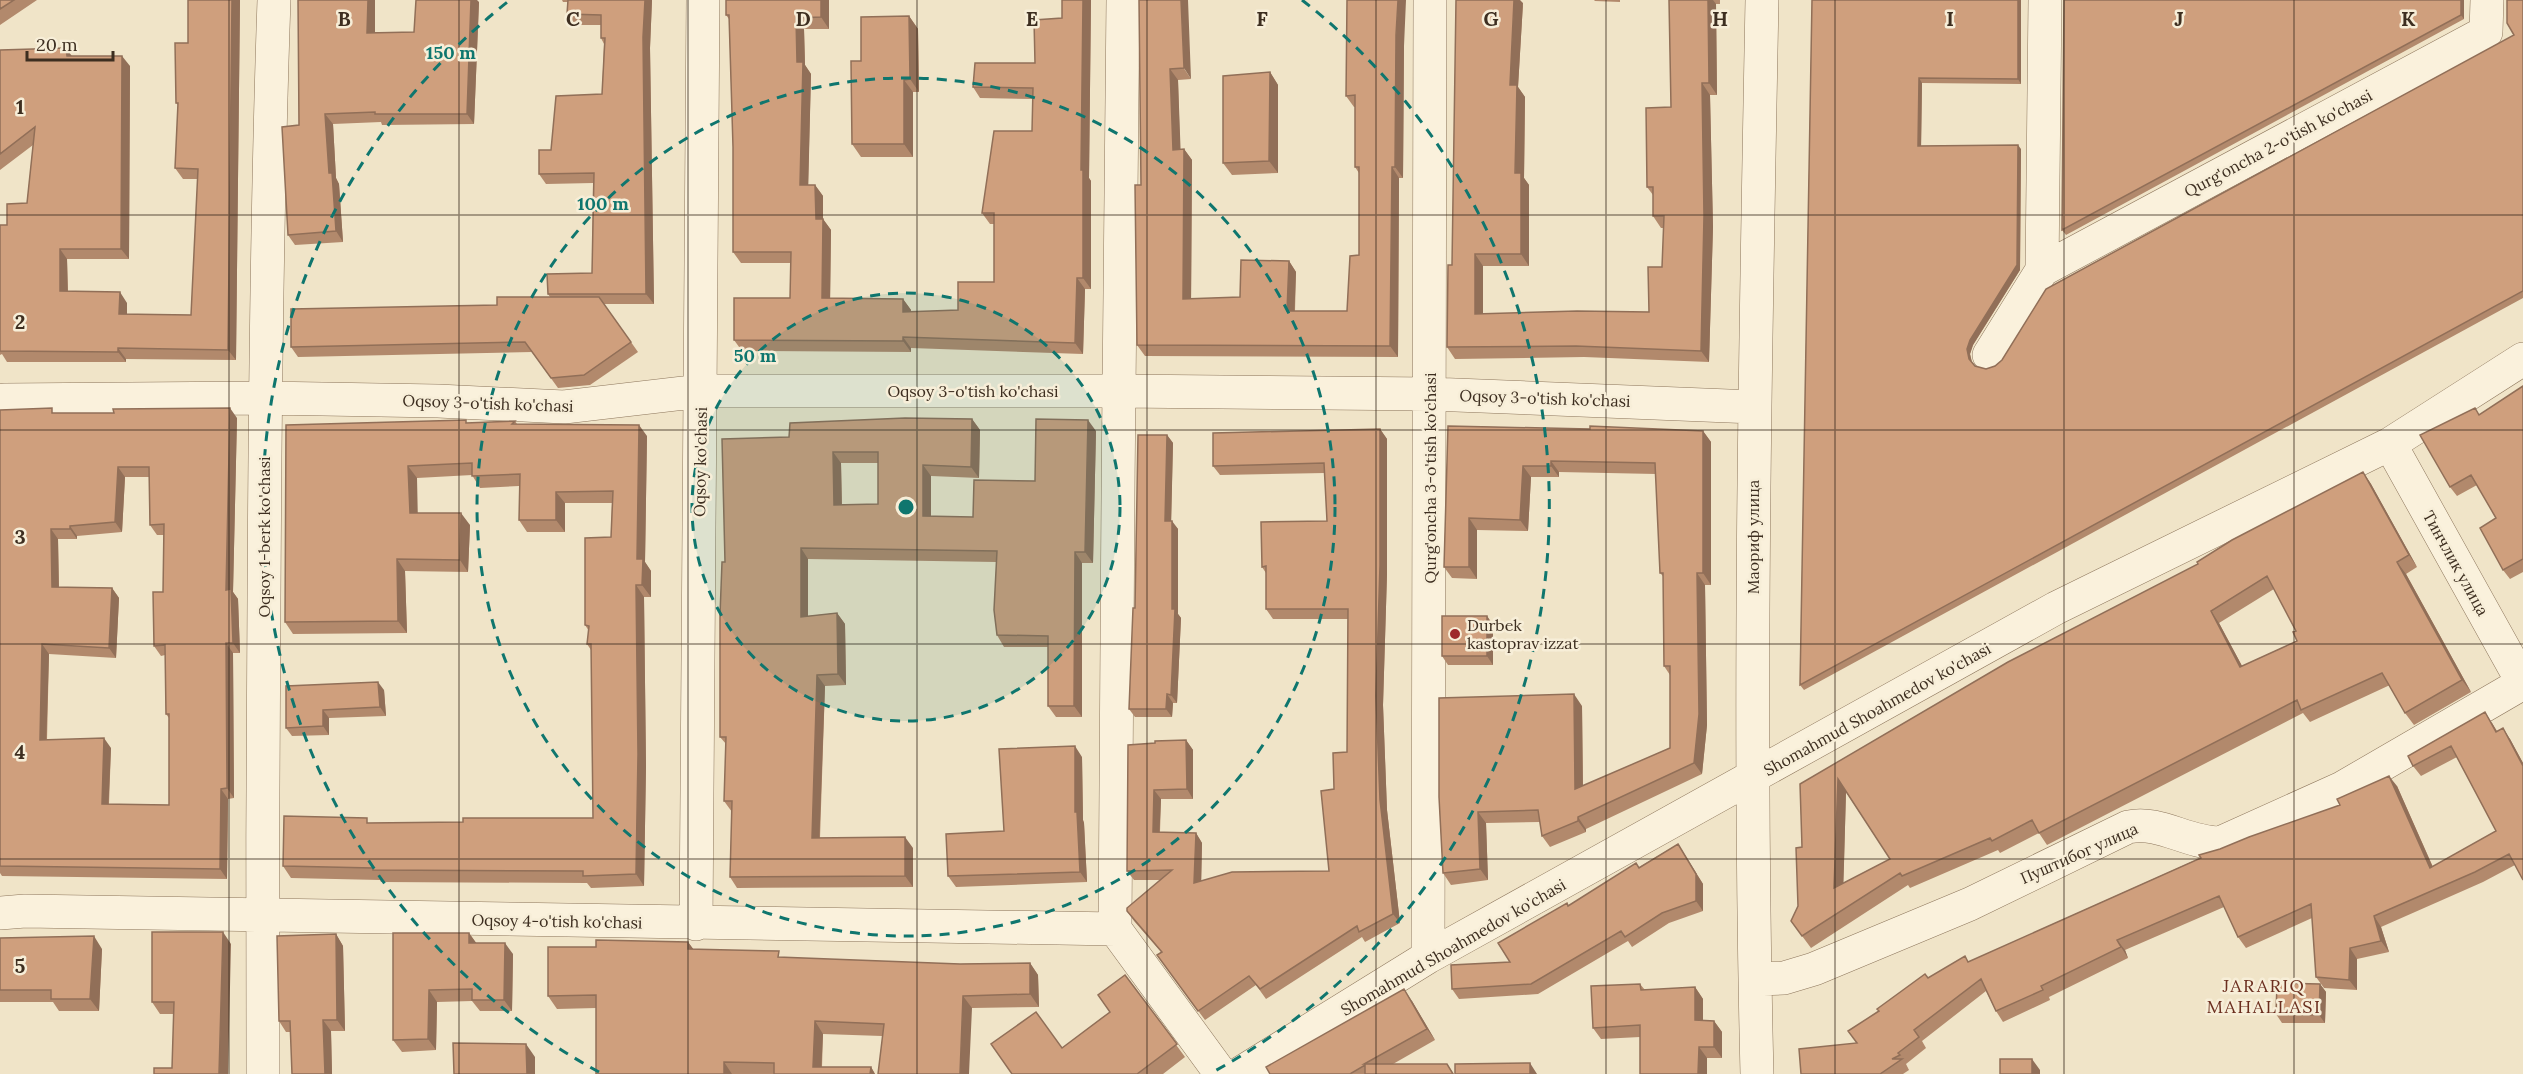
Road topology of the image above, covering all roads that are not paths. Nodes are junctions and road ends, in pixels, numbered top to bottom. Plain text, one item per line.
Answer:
1 (274, 0) edge
2 (703, 0) edge
3 (1123, 0) edge
4 (1430, 0) edge
5 (1761, 0) edge
6 (2045, 0) edge
7 (2487, 0) edge
8 (2042, 270) junction
9 (1989, 355) dead end
10 (2523, 359) edge
11 (701, 391) junction
12 (1120, 391) junction
13 (1430, 394) junction
14 (265, 398) junction
15 (0, 402) edge
16 (1754, 407) junction
17 (2390, 444) junction
18 (2523, 683) edge
19 (1752, 779) junction
20 (0, 913) edge
21 (262, 916) junction
22 (696, 924) junction
23 (1115, 928) junction
24 (1428, 957) junction
25 (1755, 979) junction
26 (263, 1074) edge
27 (1221, 1074) edge
28 (1239, 1074) edge
29 (1757, 1074) edge

1 - 14 street, Oqsoy 1-berk ko'chasi
2 - 11 street, Oqsoy ko'chasi
3 - 12 street
4 - 13 street, Qurg'oncha 3-o'tish ko'chasi
5 - 16 street, Маориф улица
6 - 8 street
7 - 8 street, Qurg'oncha 2-o'tish ko'chasi
8 - 9 street
10 - 17 street, Shomahmud Shoahmedov ko'chasi
11 - 12 street, Oqsoy 3-o'tish ko'chasi
11 - 14 street, Oqsoy 3-o'tish ko'chasi
11 - 22 street, Oqsoy ko'chasi
12 - 13 street, Oqsoy 3-o'tish ko'chasi
12 - 23 street
13 - 16 street, Oqsoy 3-o'tish ko'chasi
13 - 24 street, Qurg'oncha 3-o'tish ko'chasi
14 - 15 street, Oqsoy 3-o'tish ko'chasi
14 - 21 street, Oqsoy 1-berk ko'chasi
16 - 19 street, Маориф улица
17 - 18 street, Тинчлик улица
17 - 19 street, Shomahmud Shoahmedov ko'chasi
18 - 25 street, Пуштибог улица
19 - 24 street, Shomahmud Shoahmedov ko'chasi
19 - 25 street, Маориф улица
20 - 21 street, Oqsoy 4-o'tish ko'chasi
21 - 22 street, Oqsoy 4-o'tish ko'chasi
21 - 26 street, Oqsoy 1-berk ko'chasi
22 - 23 street, Oqsoy 4-o'tish ko'chasi
23 - 27 street
24 - 28 street, Shomahmud Shoahmedov ko'chasi
25 - 29 street, Маориф улица

